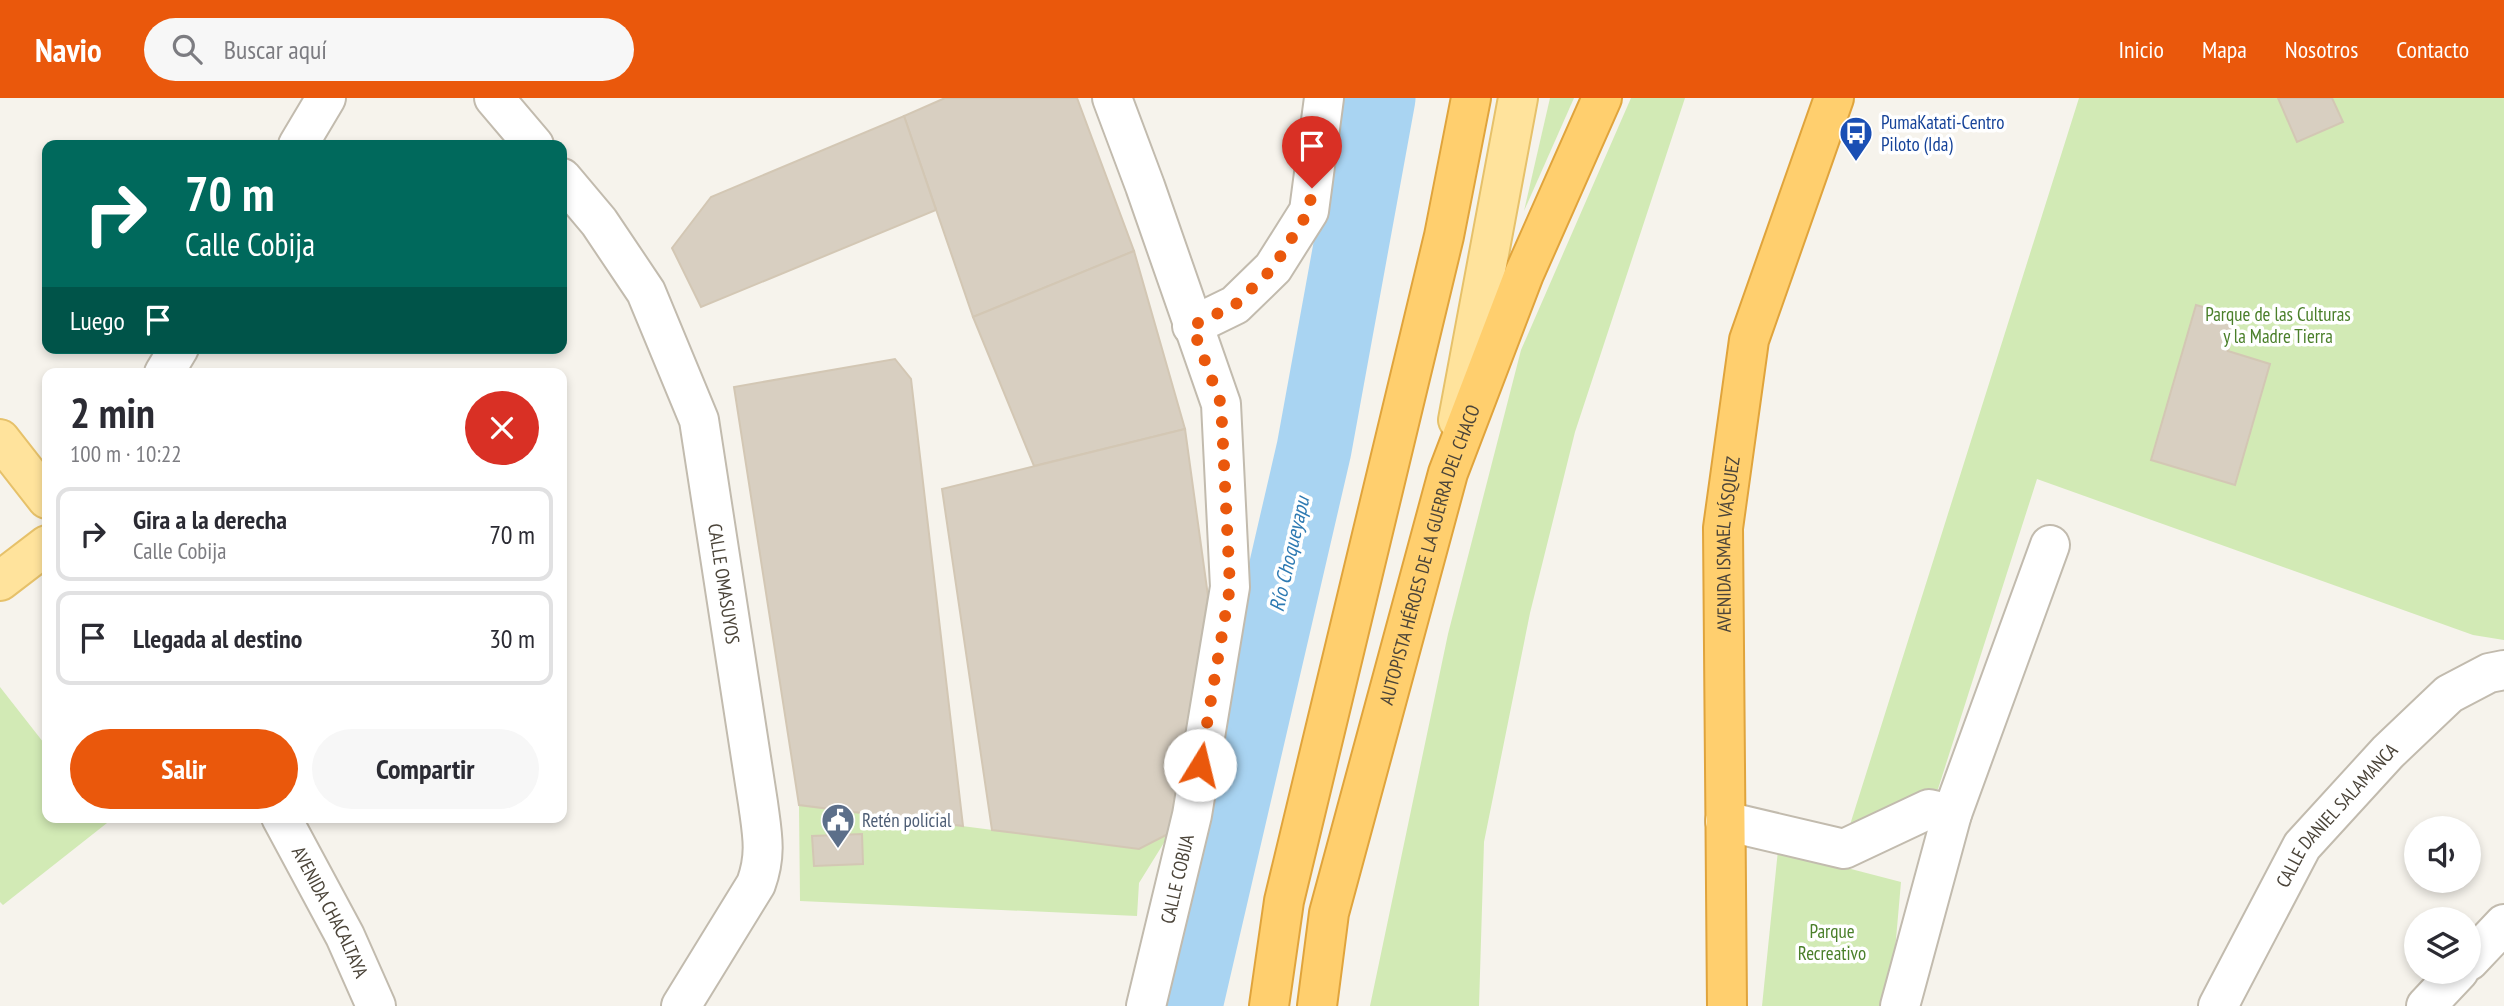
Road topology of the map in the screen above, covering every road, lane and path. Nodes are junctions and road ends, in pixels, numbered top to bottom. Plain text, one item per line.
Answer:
1 (326, 98) edge
2 (494, 98) edge
3 (1112, 98) edge
4 (1324, 98) edge
5 (1455, 98) edge
6 (1471, 98) edge
7 (1518, 98) edge
8 (1602, 98) edge
9 (1834, 98) edge
10 (301, 140) edge
11 (530, 140) edge
12 (567, 184) edge
13 (1444, 236) junction
14 (1192, 326) junction
15 (0, 439) edge
16 (1448, 473) junction
17 (42, 493) edge
18 (2050, 545) dead end
19 (42, 549) edge
20 (0, 581) edge
21 (2504, 670) edge
22 (1952, 814) junction
23 (1725, 821) junction
24 (284, 823) edge
25 (2504, 924) edge
26 (2481, 948) edge
27 (2447, 984) edge
28 (376, 1006) edge
29 (681, 1006) edge
30 (1146, 1006) edge
31 (1269, 1006) edge
32 (1317, 1006) edge
33 (1727, 1006) edge
34 (1900, 1006) edge
35 (2218, 1006) edge
36 (2426, 1006) edge

1 - 10 street
2 - 11 street
3 - 14 street, CALLE COBIJA
4 - 14 street
5 - 13 highway
6 - 13 highway
7 - 16 main road, AUTOPISTA HÉROES DE LA GUERRA DEL CHACO
8 - 16 highway
9 - 23 highway, AVENIDA ISMAEL VÁSQUEZ
12 - 29 street, CALLE OMASUYOS
13 - 31 highway
14 - 30 street, CALLE COBIJA
15 - 17 main road
16 - 32 highway, AUTOPISTA HÉROES DE LA GUERRA DEL CHACO
18 - 22 street
19 - 20 main road
21 - 35 street, CALLE DANIEL SALAMANCA
22 - 23 street
22 - 34 street
23 - 33 highway, AVENIDA ISMAEL VÁSQUEZ
24 - 28 street, AVENIDA CHACALTAYA
25 - 26 street
27 - 36 street

